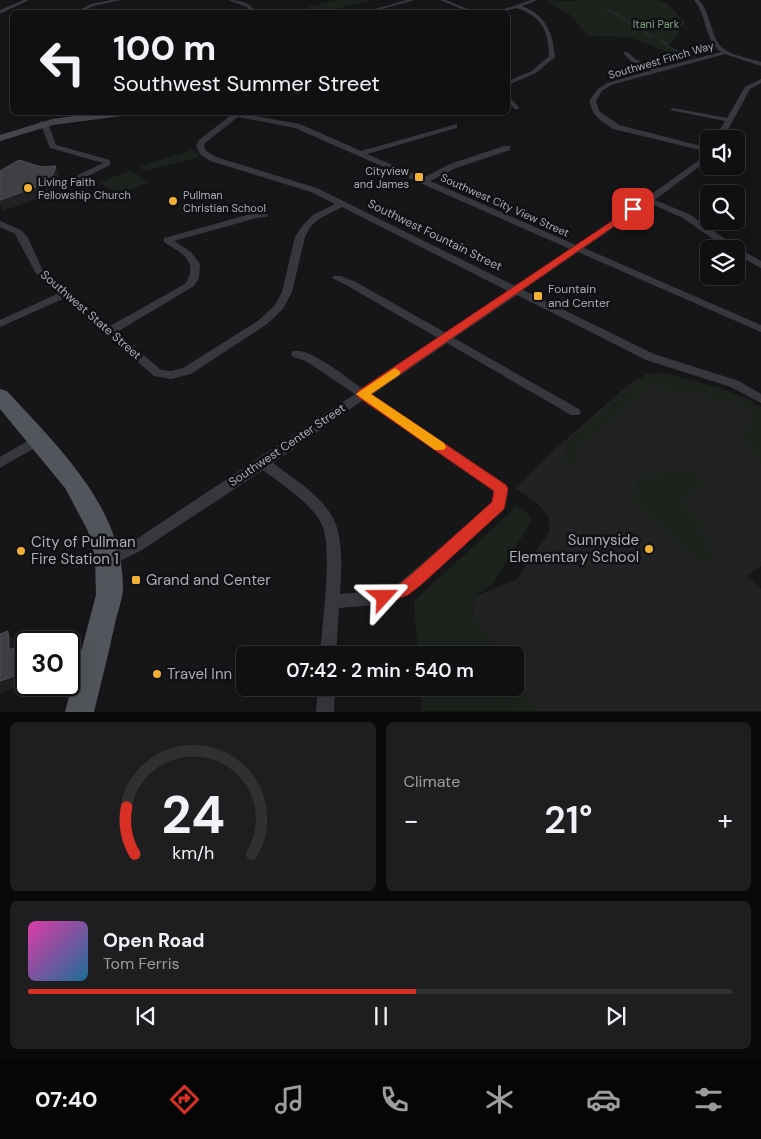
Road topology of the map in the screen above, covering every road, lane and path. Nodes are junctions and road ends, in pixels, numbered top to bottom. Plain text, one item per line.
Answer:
1 (27, 0) edge
2 (119, 0) edge
3 (232, 0) edge
4 (413, 0) edge
5 (442, 0) edge
6 (536, 0) edge
7 (696, 0) edge
8 (518, 6) junction
9 (82, 10) edge
10 (252, 10) edge
11 (378, 10) edge
12 (467, 10) edge
13 (505, 10) edge
14 (0, 12) edge
15 (726, 52) junction
16 (626, 53) dead end
17 (761, 64) edge
18 (657, 70) junction
19 (761, 80) edge
20 (510, 82) edge
21 (510, 100) edge
22 (518, 108) dead end
23 (673, 110) dead end
24 (81, 115) edge
25 (237, 115) edge
26 (243, 115) edge
27 (728, 120) junction
28 (44, 123) junction
29 (454, 126) dead end
30 (723, 130) edge
31 (0, 138) edge
32 (507, 148) dead end
33 (700, 148) edge
34 (359, 154) junction
35 (700, 162) edge
36 (87, 182) dead end
37 (422, 182) junction
38 (648, 200) junction
39 (342, 204) junction
40 (264, 215) dead end
41 (0, 224) edge
42 (722, 240) edge
43 (575, 249) junction
44 (745, 255) edge
45 (761, 265) edge
46 (337, 278) dead end
47 (515, 290) junction
48 (66, 294) junction
49 (0, 324) edge
50 (761, 329) edge
51 (110, 331) junction
52 (445, 339) junction
53 (297, 354) dead end
54 (362, 394) junction
55 (0, 396) edge
56 (761, 398) edge
57 (575, 412) dead end
58 (38, 440) junction
59 (0, 463) edge
60 (263, 463) junction
61 (109, 560) junction
62 (330, 602) junction
63 (328, 646) edge
64 (326, 696) edge
65 (79, 712) edge
66 (325, 712) edge

1 - 14 street
2 - 9 street
3 - 10 street
4 - 11 street
5 - 12 street
6 - 8 street
7 - 15 street
8 - 13 street
8 - 20 street
15 - 17 street
15 - 18 street, Southwest Finch Way
16 - 18 street
18 - 33 street, Southwest Finch Way
19 - 27 street
21 - 22 street
23 - 27 street
24 - 28 street
25 - 39 street, Southwest Fountain Street
26 - 34 street, Southwest City View Street
27 - 30 street
28 - 31 street
28 - 36 street
29 - 34 street
32 - 37 street
34 - 37 street, Southwest City View Street
35 - 38 street, Southwest Center Street
37 - 43 street, Southwest City View Street
38 - 42 street
38 - 43 street, Southwest Center Street
39 - 47 street, Southwest Fountain Street
39 - 51 street, Southwest State Street
40 - 51 street
41 - 48 street, Southwest State Street
43 - 47 street, Southwest Center Street
43 - 50 street, Southwest City View Street
44 - 45 street
46 - 52 street
47 - 52 street, Southwest Center Street
47 - 56 street, Southwest Fountain Street
48 - 49 street
48 - 51 street, Southwest State Street
52 - 54 street, Southwest Center Street
52 - 57 street
53 - 54 street
54 - 60 street, Southwest Center Street
54 - 62 street
55 - 58 main road
58 - 59 street
58 - 61 main road
60 - 61 street, Southwest Center Street
60 - 62 street
61 - 65 main road
62 - 63 street
64 - 66 street

